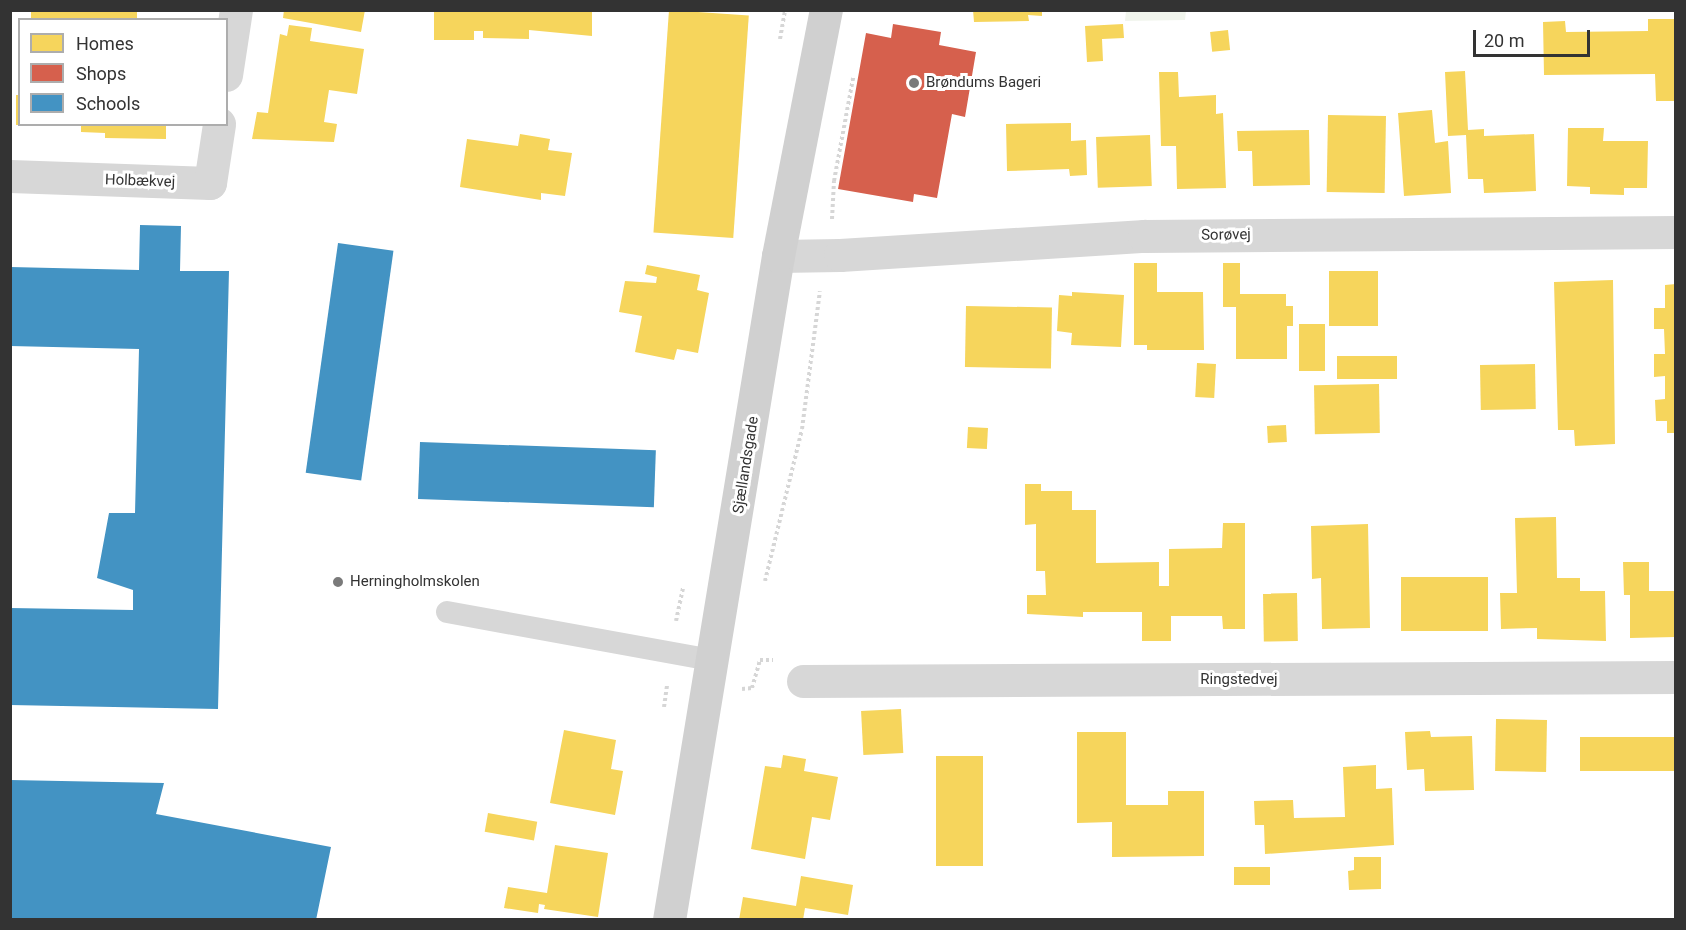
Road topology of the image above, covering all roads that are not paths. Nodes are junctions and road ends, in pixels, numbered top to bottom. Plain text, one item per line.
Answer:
1 (236, 10) edge
2 (826, 10) edge
3 (228, 62) edge
4 (219, 126) edge
5 (10, 176) edge
6 (1676, 232) edge
7 (778, 256) junction
8 (447, 612) dead end
9 (711, 660) junction
10 (1676, 677) edge
11 (803, 681) road end
12 (669, 920) edge

1 - 3 street
2 - 7 street, Sjællandsgade
4 - 5 street, Holbækvej
6 - 7 street, Sorøvej
7 - 9 street, Sjællandsgade
8 - 9 lane
9 - 12 street, Sjællandsgade
10 - 11 street, Ringstedvej

